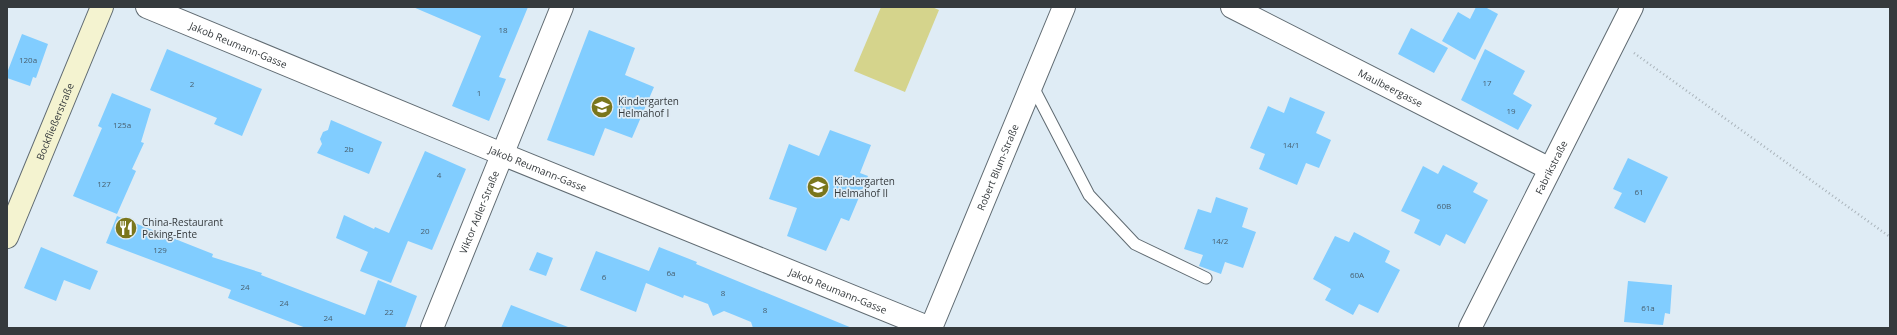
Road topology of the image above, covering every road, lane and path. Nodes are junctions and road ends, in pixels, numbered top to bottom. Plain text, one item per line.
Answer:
1 (102, 7) edge
2 (147, 7) edge
3 (562, 7) edge
4 (1064, 7) edge
5 (1232, 7) edge
6 (1632, 7) edge
7 (1616, 39) junction
8 (1032, 85) junction
9 (502, 154) junction
10 (1550, 169) junction
11 (7, 237) edge
12 (1890, 237) edge
13 (1206, 278) dead end
14 (432, 328) edge
15 (930, 328) edge
16 (1470, 328) edge

1 - 11 main road, Bockfließerstraße
2 - 9 street, Jakob Reumann-Gasse
3 - 9 street, Viktor Adler-Straße
4 - 8 street, Robert Blum-Straße
5 - 10 street, Maulbeergasse
6 - 7 street, Fabrikstraße
7 - 10 street, Fabrikstraße
7 - 12 path
8 - 13 lane
8 - 15 street, Robert Blum-Straße
9 - 14 street, Viktor Adler-Straße
9 - 15 street, Jakob Reumann-Gasse
10 - 16 street, Fabrikstraße

